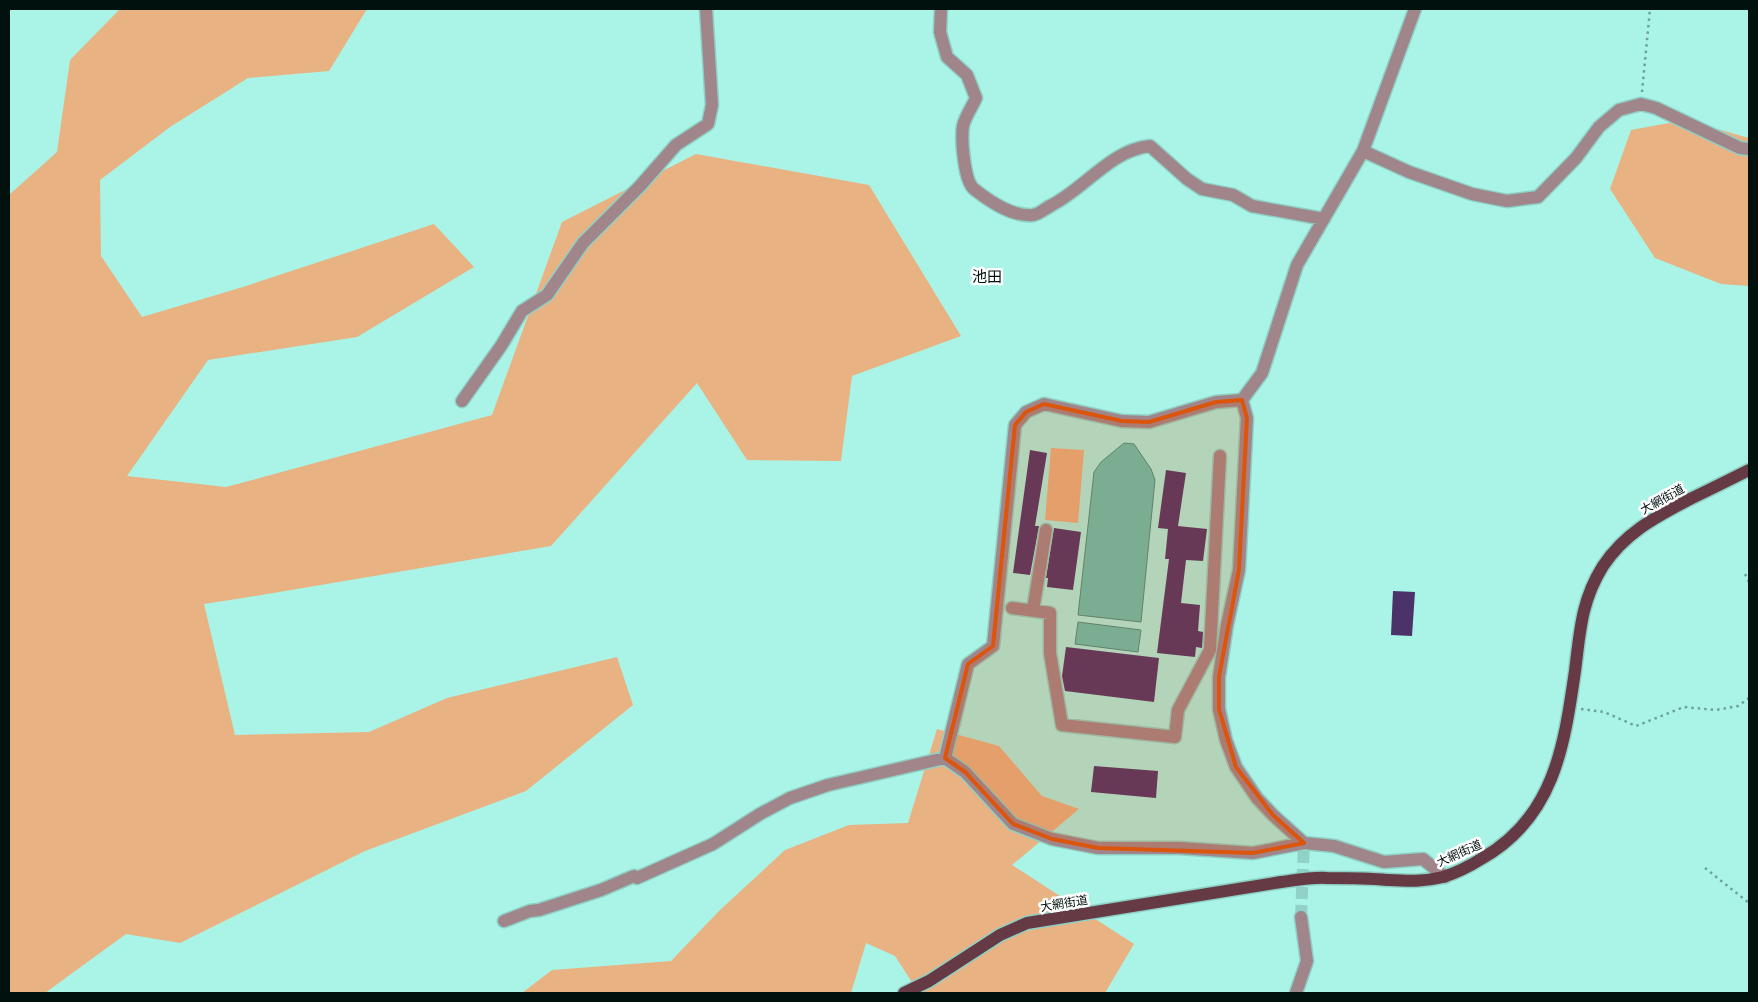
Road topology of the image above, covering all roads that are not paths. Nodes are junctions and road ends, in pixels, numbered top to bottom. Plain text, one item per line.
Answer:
1 (706, 9) edge
2 (940, 9) edge
3 (1415, 9) edge
4 (1749, 149) edge
5 (1363, 150) junction
6 (1324, 219) junction
7 (1242, 400) junction
8 (462, 401) dead end
9 (1220, 456) dead end
10 (1749, 470) edge
11 (1046, 530) dead end
12 (1012, 608) dead end
13 (1032, 610) junction
14 (1211, 622) junction
15 (1227, 625) junction
16 (944, 758) junction
17 (1304, 843) junction
18 (1445, 877) junction
19 (1301, 917) tunnel mouth
20 (504, 921) dead end
21 (904, 993) edge
22 (1296, 993) edge

1 - 8 street
2 - 6 street
3 - 5 street
4 - 5 street
5 - 6 street
6 - 7 street
7 - 15 street
7 - 16 street
9 - 14 street
10 - 18 main road, 大網街道
11 - 13 street
12 - 13 street
13 - 14 street
14 - 15 street
15 - 17 street
16 - 17 street
16 - 20 street
17 - 18 street
18 - 21 main road, 大網街道
19 - 22 street

